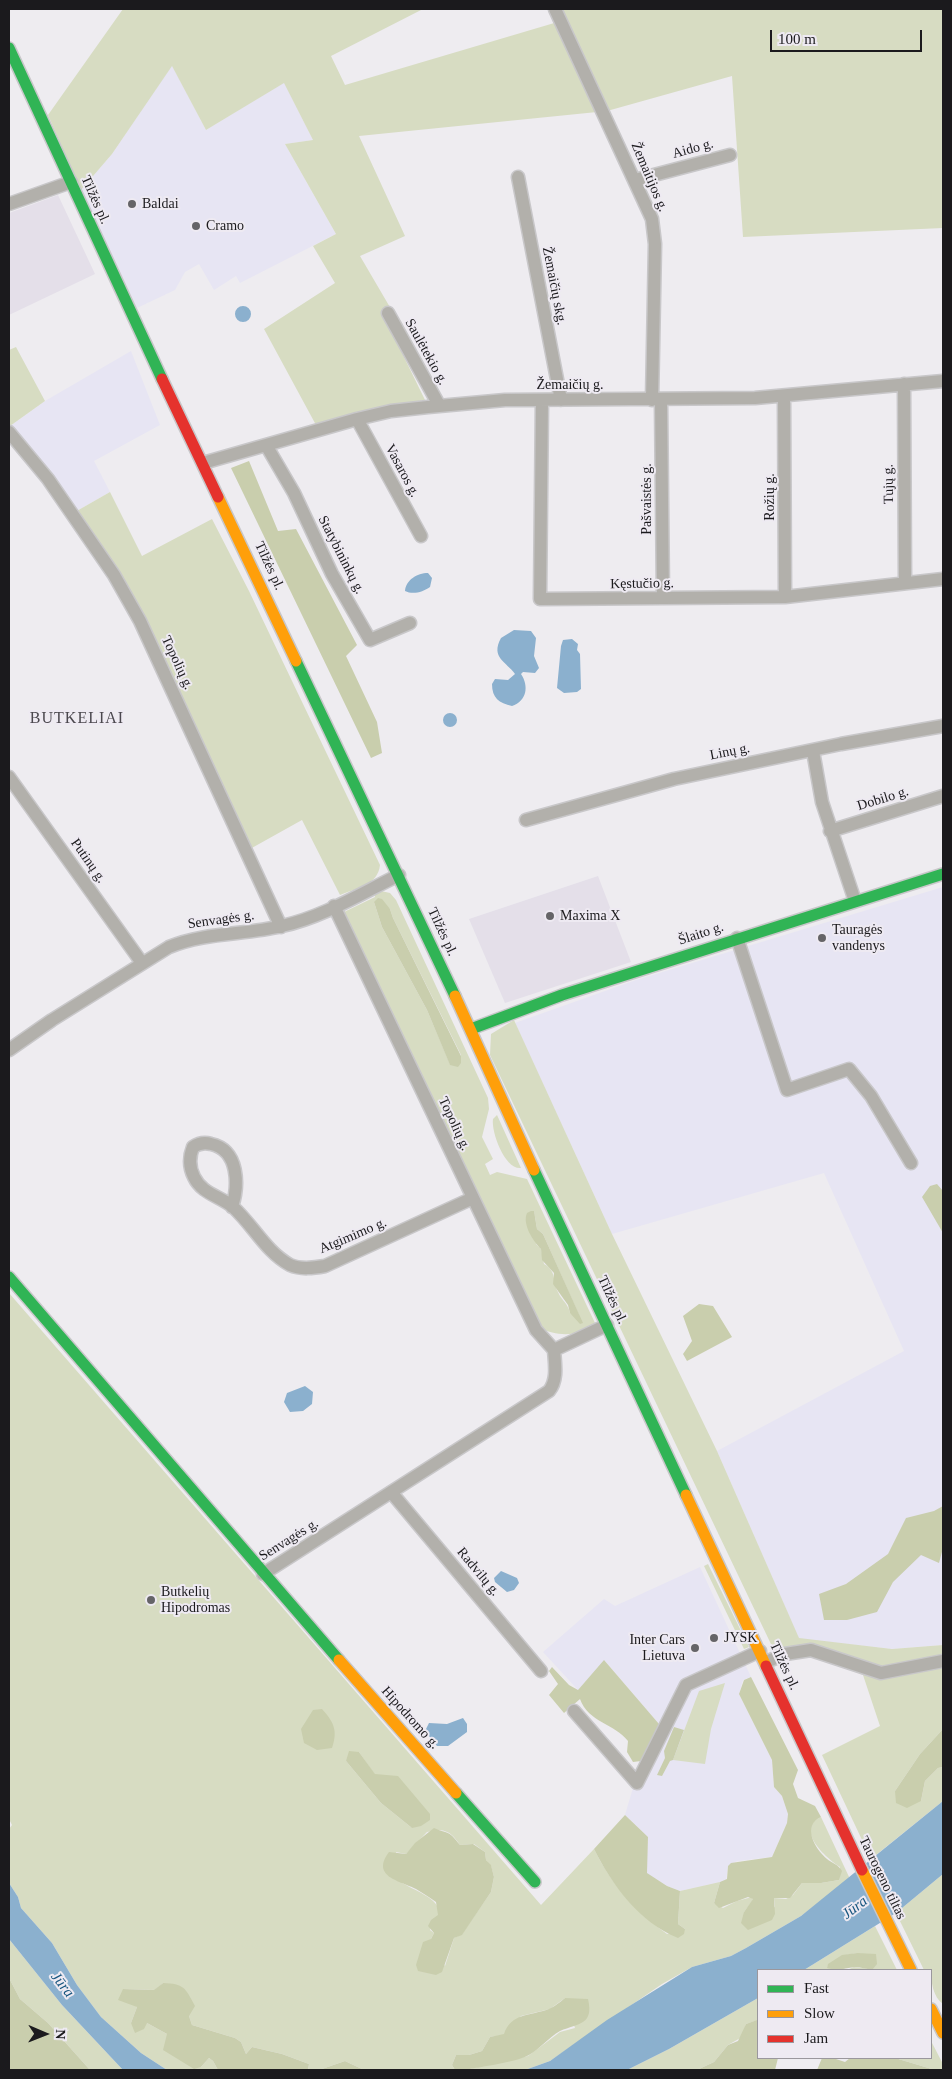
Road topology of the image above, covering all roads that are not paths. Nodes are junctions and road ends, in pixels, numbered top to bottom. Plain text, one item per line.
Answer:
1 (555, 9) edge
2 (9, 48) edge
3 (730, 155) dead end
4 (518, 177) dead end
5 (635, 180) junction
6 (71, 182) junction
7 (9, 204) edge
8 (388, 313) dead end
9 (943, 381) edge
10 (904, 384) junction
11 (784, 396) junction
12 (542, 400) junction
13 (561, 400) junction
14 (657, 400) junction
15 (439, 405) junction
16 (358, 419) junction
17 (9, 432) edge
18 (266, 445) junction
19 (203, 463) junction
20 (421, 536) dead end
21 (943, 579) edge
22 (905, 583) junction
23 (663, 598) junction
24 (785, 598) junction
25 (410, 623) dead end
26 (943, 726) edge
27 (813, 751) junction
28 (9, 777) edge
29 (943, 796) edge
30 (526, 820) dead end
31 (830, 830) junction
32 (943, 874) edge
33 (399, 875) junction
34 (855, 901) junction
35 (334, 906) junction
36 (281, 927) junction
37 (737, 938) junction
38 (142, 963) junction
39 (471, 1029) junction
40 (9, 1050) edge
41 (911, 1163) dead end
42 (473, 1198) junction
43 (232, 1206) junction
44 (9, 1277) edge
45 (607, 1325) junction
46 (554, 1350) junction
47 (392, 1492) junction
48 (263, 1574) junction
49 (763, 1657) junction
50 (943, 1661) edge
51 (541, 1671) dead end
52 (574, 1711) dead end
53 (843, 1831) joint
54 (535, 1882) dead end
55 (910, 1969) edge
56 (937, 2015) edge
57 (943, 2033) edge

1 - 5 street, Žemaitijos g.
2 - 6 main road, Tilžės pl.
3 - 5 street, Aido g.
4 - 13 street, Žemaičių skg.
5 - 14 street, Žemaitijos g.
6 - 7 street
6 - 19 main road, Tilžės pl.
8 - 15 street, Saulėtekio g.
9 - 10 street, Žemaičių g.
10 - 11 street, Žemaičių g.
10 - 22 street, Tujų g.
11 - 14 street, Žemaičių g.
11 - 24 street, Rožių g.
12 - 13 street, Žemaičių g.
12 - 15 street, Žemaičių g.
12 - 23 street, Kęstučio g.
13 - 14 street, Žemaičių g.
14 - 23 street, Pašvaistės g.
15 - 16 street, Žemaičių g.
16 - 18 street, Žemaičių g.
16 - 20 street, Vasaros g.
17 - 36 street, Topolių g.
18 - 19 street, Žemaičių g.
18 - 25 street, Statybininkų g.
19 - 33 main road, Tilžės pl.
21 - 22 street, Kęstučio g.
22 - 24 street, Kęstučio g.
23 - 24 street, Kęstučio g.
26 - 27 street, Linų g.
27 - 30 street, Linų g.
27 - 31 street
28 - 38 street, Putinų g.
29 - 31 street, Dobilo g.
31 - 34 street
32 - 34 main road, Šlaito g.
33 - 35 street, Senvagės g.
33 - 39 main road, Tilžės pl.
34 - 37 main road, Šlaito g.
35 - 36 street, Senvagės g.
35 - 42 street, Topolių g.
36 - 38 street, Senvagės g.
37 - 39 main road, Šlaito g.
37 - 41 street
38 - 40 street, Senvagės g.
39 - 45 main road, Tilžės pl.
42 - 43 street, Atgimimo g.
42 - 46 street, Topolių g.
43 - 43 street, Atgimimo g.
44 - 48 main road, Senvagės g.
45 - 46 street
45 - 49 main road, Tilžės pl.
46 - 47 street, Senvagės g.
47 - 48 street, Senvagės g.
47 - 51 street, Radvilų g.
48 - 54 main road, Hipodromo g.
49 - 50 street
49 - 52 street
49 - 53 main road, Tilžės pl.
53 - 55 main road, Taurogeno tiltas
56 - 57 main road

